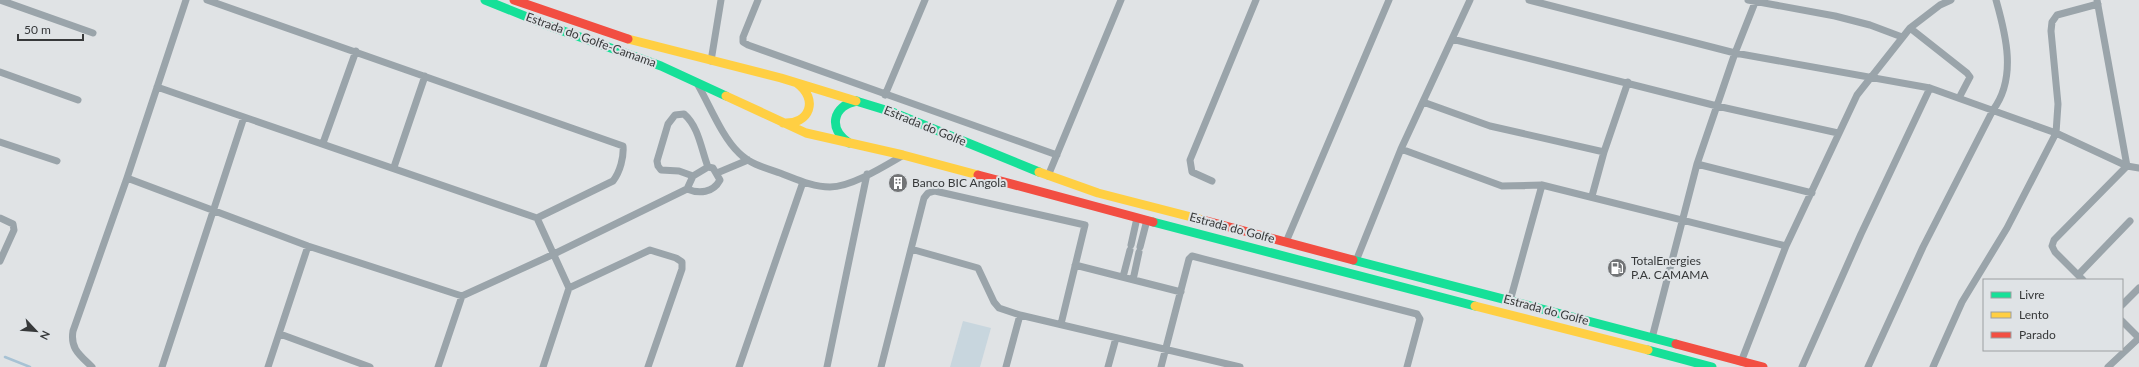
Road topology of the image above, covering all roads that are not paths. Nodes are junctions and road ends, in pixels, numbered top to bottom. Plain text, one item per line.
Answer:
1 (0, 0) edge
2 (186, 0) edge
3 (207, 0) edge
4 (485, 0) edge
5 (514, 0) edge
6 (722, 0) edge
7 (758, 0) edge
8 (925, 0) edge
9 (1121, 0) edge
10 (1256, 0) edge
11 (1389, 0) edge
12 (1470, 0) edge
13 (1529, 0) edge
14 (1933, 0) edge
15 (1951, 0) edge
16 (1996, 0) edge
17 (1753, 1) edge
18 (2097, 2) edge
19 (1940, 5) junction
20 (1910, 28) junction
21 (93, 33) dead end
22 (1902, 37) junction
23 (1452, 39) junction
24 (356, 51) junction
25 (1735, 54) junction
26 (711, 61) junction
27 (0, 72) edge
28 (425, 76) junction
29 (1870, 77) junction
30 (696, 81) junction
31 (1628, 82) junction
32 (797, 83) junction
33 (706, 85) joint
34 (157, 87) junction
35 (1930, 88) junction
36 (885, 95) junction
37 (1959, 98) junction
38 (78, 100) dead end
39 (857, 101) junction
40 (1423, 102) junction
41 (1717, 106) junction
42 (1993, 110) junction
43 (244, 117) junction
44 (783, 123) junction
45 (1838, 133) junction
46 (2056, 133) junction
47 (0, 142) edge
48 (323, 143) junction
49 (850, 143) junction
50 (1401, 150) junction
51 (1604, 152) junction
52 (903, 155) junction
53 (1057, 155) junction
54 (748, 160) junction
55 (57, 161) dead end
56 (1697, 164) junction
57 (2127, 166) junction
58 (394, 167) junction
59 (708, 167) junction
60 (2139, 168) edge
61 (717, 173) junction
62 (867, 174) junction
63 (692, 176) junction
64 (1048, 176) junction
65 (126, 178) junction
66 (1212, 181) dead end
67 (803, 182) junction
68 (1542, 185) junction
69 (687, 189) junction
70 (1812, 193) junction
71 (1592, 196) junction
72 (213, 211) junction
73 (0, 218) edge
74 (537, 218) junction
75 (1137, 218) junction
76 (1147, 220) junction
77 (1682, 221) junction
78 (2130, 221) dead end
79 (1286, 242) junction
80 (308, 246) junction
81 (1786, 246) junction
82 (911, 249) junction
83 (554, 254) junction
84 (0, 261) edge
85 (1356, 261) junction
86 (1075, 265) junction
87 (1123, 277) junction
88 (2081, 278) edge
89 (1133, 280) junction
90 (569, 288) junction
91 (2139, 288) edge
92 (1181, 292) junction
93 (462, 296) junction
94 (1510, 301) junction
95 (2123, 304) edge
96 (1020, 314) junction
97 (2123, 323) edge
98 (1061, 324) junction
99 (280, 334) junction
100 (1116, 338) junction
101 (1652, 338) junction
102 (2139, 338) edge
103 (1166, 349) junction
104 (1741, 362) junction
105 (92, 367) edge
106 (162, 367) edge
107 (268, 367) edge
108 (370, 367) edge
109 (438, 367) edge
110 (543, 367) edge
111 (648, 367) edge
112 (740, 367) edge
113 (827, 367) edge
114 (881, 367) edge
115 (1006, 367) edge
116 (1108, 367) edge
117 (1161, 367) edge
118 (1240, 367) edge
119 (1407, 367) edge
120 (1712, 367) edge
121 (1763, 367) edge
122 (1802, 367) edge
123 (1868, 367) edge
124 (1933, 367) edge
125 (2108, 367) edge

1 - 21 street
2 - 34 street
3 - 24 street
4 - 30 highway, Estrada do Golfe-Camama
5 - 26 highway, Estrada do Golfe-Camama
6 - 26 street
7 - 36 street
8 - 36 street
9 - 53 street
10 - 66 street
11 - 79 street
12 - 23 street
13 - 25 street
14 - 19 street
15 - 19 street
16 - 42 street
17 - 22 street
17 - 25 street
18 - 46 street
18 - 57 street
19 - 20 street
20 - 22 street
20 - 37 street
22 - 29 street
23 - 31 street
23 - 40 street
24 - 28 street
24 - 48 street
25 - 29 street
25 - 41 street
26 - 32 highway, Estrada do Golfe
27 - 38 street
28 - 58 street
28 - 74 street
29 - 35 street
29 - 45 street
30 - 33 highway, Estrada do Golfe-Camama
30 - 54 street
31 - 41 street
31 - 51 street
32 - 39 highway, Estrada do Golfe
32 - 44 highway
33 - 44 highway, Estrada do Golfe
34 - 43 street
34 - 65 street
35 - 37 street
35 - 122 street
36 - 53 street
37 - 42 street
39 - 49 highway
39 - 64 highway, Estrada do Golfe
40 - 50 street
40 - 51 street
41 - 45 street
41 - 56 street
42 - 46 street
42 - 123 street
43 - 48 street
43 - 72 street
44 - 49 highway, Estrada do Golfe
45 - 70 street
46 - 57 street
46 - 124 street
47 - 55 street
48 - 58 street
49 - 52 highway, Estrada do Golfe
50 - 68 street
50 - 85 street
51 - 71 street
52 - 62 street
52 - 75 highway, Estrada do Golfe
53 - 64 street
54 - 61 street
54 - 67 street
56 - 70 street
56 - 77 street
57 - 60 street
57 - 88 street
58 - 74 street
59 - 61 street
59 - 63 street
59 - 63 street
61 - 69 street
62 - 67 street
62 - 113 street
63 - 69 street
64 - 79 highway, Estrada do Golfe
65 - 72 street
65 - 105 street
67 - 112 street
68 - 71 street
68 - 94 street
69 - 83 street
70 - 81 street
71 - 77 street
72 - 80 street
72 - 106 street
73 - 84 street
74 - 83 street
75 - 76 highway, Estrada do Golfe
75 - 87 street
76 - 89 street
76 - 120 highway, Estrada do Golfe
77 - 81 street
77 - 101 street
78 - 88 street
79 - 85 highway, Estrada do Golfe
80 - 93 street
80 - 99 street
81 - 104 street
82 - 86 street
82 - 96 street
82 - 114 street
83 - 90 street
83 - 93 street
85 - 94 highway, Estrada do Golfe
86 - 87 street
86 - 98 street
87 - 89 street
89 - 92 street
90 - 110 street
90 - 111 street
91 - 95 street
92 - 103 street
92 - 119 street
93 - 109 street
94 - 101 highway, Estrada do Golfe
96 - 98 street
96 - 115 street
97 - 102 street
98 - 100 street
99 - 107 street
99 - 108 street
100 - 103 street
100 - 116 street
101 - 104 highway, Estrada do Golfe
102 - 125 street
103 - 117 street
103 - 118 street
104 - 121 highway, Estrada do Golfe

